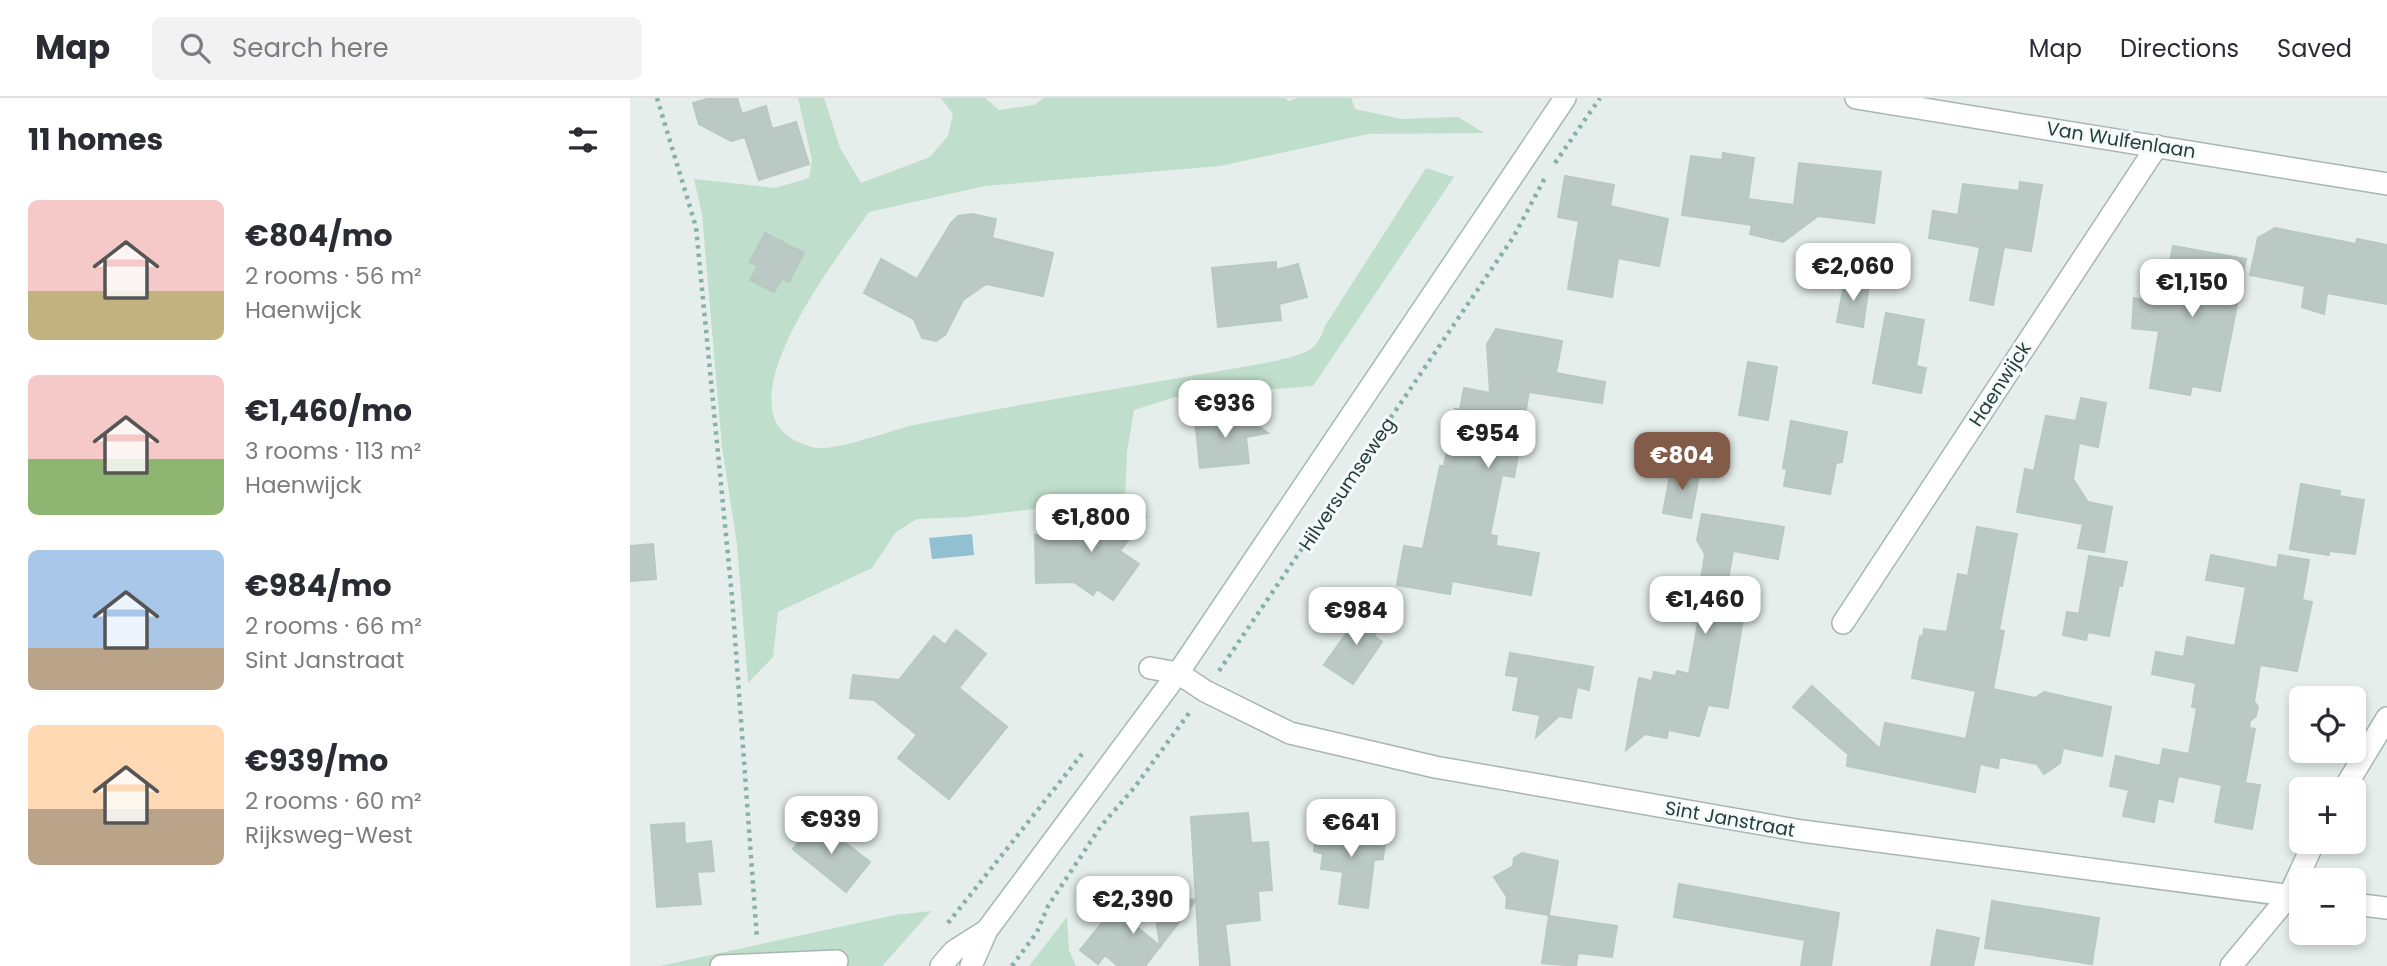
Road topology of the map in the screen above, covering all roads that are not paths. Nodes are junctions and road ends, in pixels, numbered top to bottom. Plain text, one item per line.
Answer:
1 (1565, 98) edge
2 (1856, 98) edge
3 (2157, 146) junction
4 (2387, 184) edge
5 (1843, 623) dead end
6 (1150, 667) dead end
7 (1178, 673) junction
8 (2387, 718) edge
9 (2351, 777) edge
10 (2289, 895) edge
11 (2289, 903) edge
12 (2366, 905) edge
13 (2387, 908) edge
14 (987, 930) junction
15 (948, 958) edge
16 (837, 961) dead end
17 (721, 966) edge
18 (972, 966) edge
19 (2231, 966) edge

1 - 7 street, Hilversumseweg
2 - 3 street, Van Wulfenlaan
3 - 4 street, Van Wulfenlaan
3 - 5 street, Haenwijck
6 - 7 street
7 - 10 street, Sint Janstraat
7 - 14 street, Hilversumseweg
8 - 9 street
11 - 19 street
12 - 13 street
14 - 15 street, Hilversumseweg
14 - 18 street, Hilversumseweg
15 - 18 street
16 - 17 street

